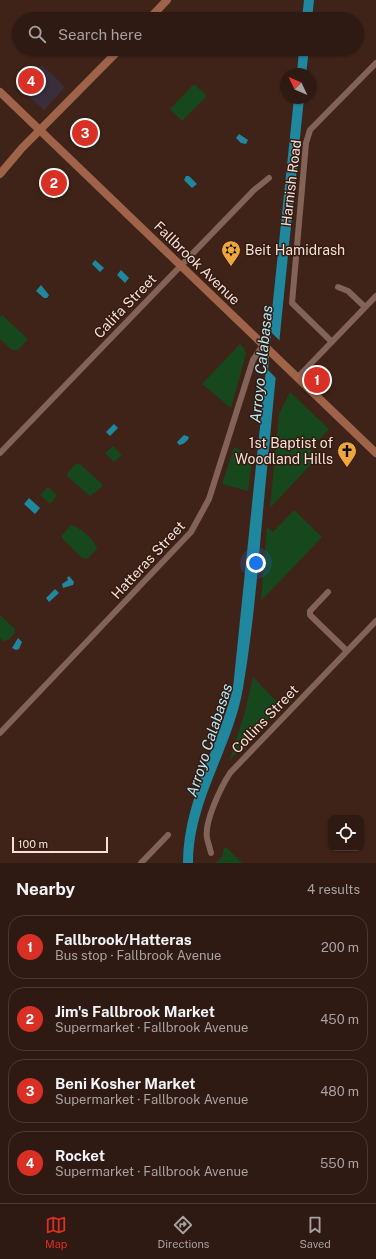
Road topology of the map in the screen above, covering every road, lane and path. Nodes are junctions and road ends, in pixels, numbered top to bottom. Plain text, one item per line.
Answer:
1 (167, 0) edge
2 (156, 12) edge
3 (113, 56) edge
4 (376, 63) edge
5 (0, 92) edge
6 (40, 130) junction
7 (0, 174) edge
8 (269, 178) dead end
9 (180, 266) junction
10 (338, 287) dead end
11 (376, 296) edge
12 (365, 307) junction
13 (332, 342) junction
14 (266, 348) junction
15 (297, 378) junction
16 (376, 453) edge
17 (0, 454) edge
18 (328, 592) dead end
19 (376, 621) edge
20 (347, 651) junction
21 (0, 733) edge
22 (168, 835) dead end
23 (211, 853) dead end
24 (141, 863) edge

1 - 2 main road
3 - 6 main road
4 - 13 street, Harnish Road
5 - 6 main road, Fallbrook Avenue
6 - 7 main road
6 - 9 main road, Fallbrook Avenue
8 - 9 street, Califa Street
9 - 14 main road, Fallbrook Avenue
9 - 17 street, Califa Street
10 - 12 street
11 - 12 street
12 - 13 street
13 - 15 street
14 - 15 main road, Fallbrook Avenue
14 - 21 street, Hatteras Street
15 - 16 main road, Fallbrook Avenue
18 - 20 street
19 - 20 street, Collins Street
20 - 23 street, Collins Street
22 - 24 street

